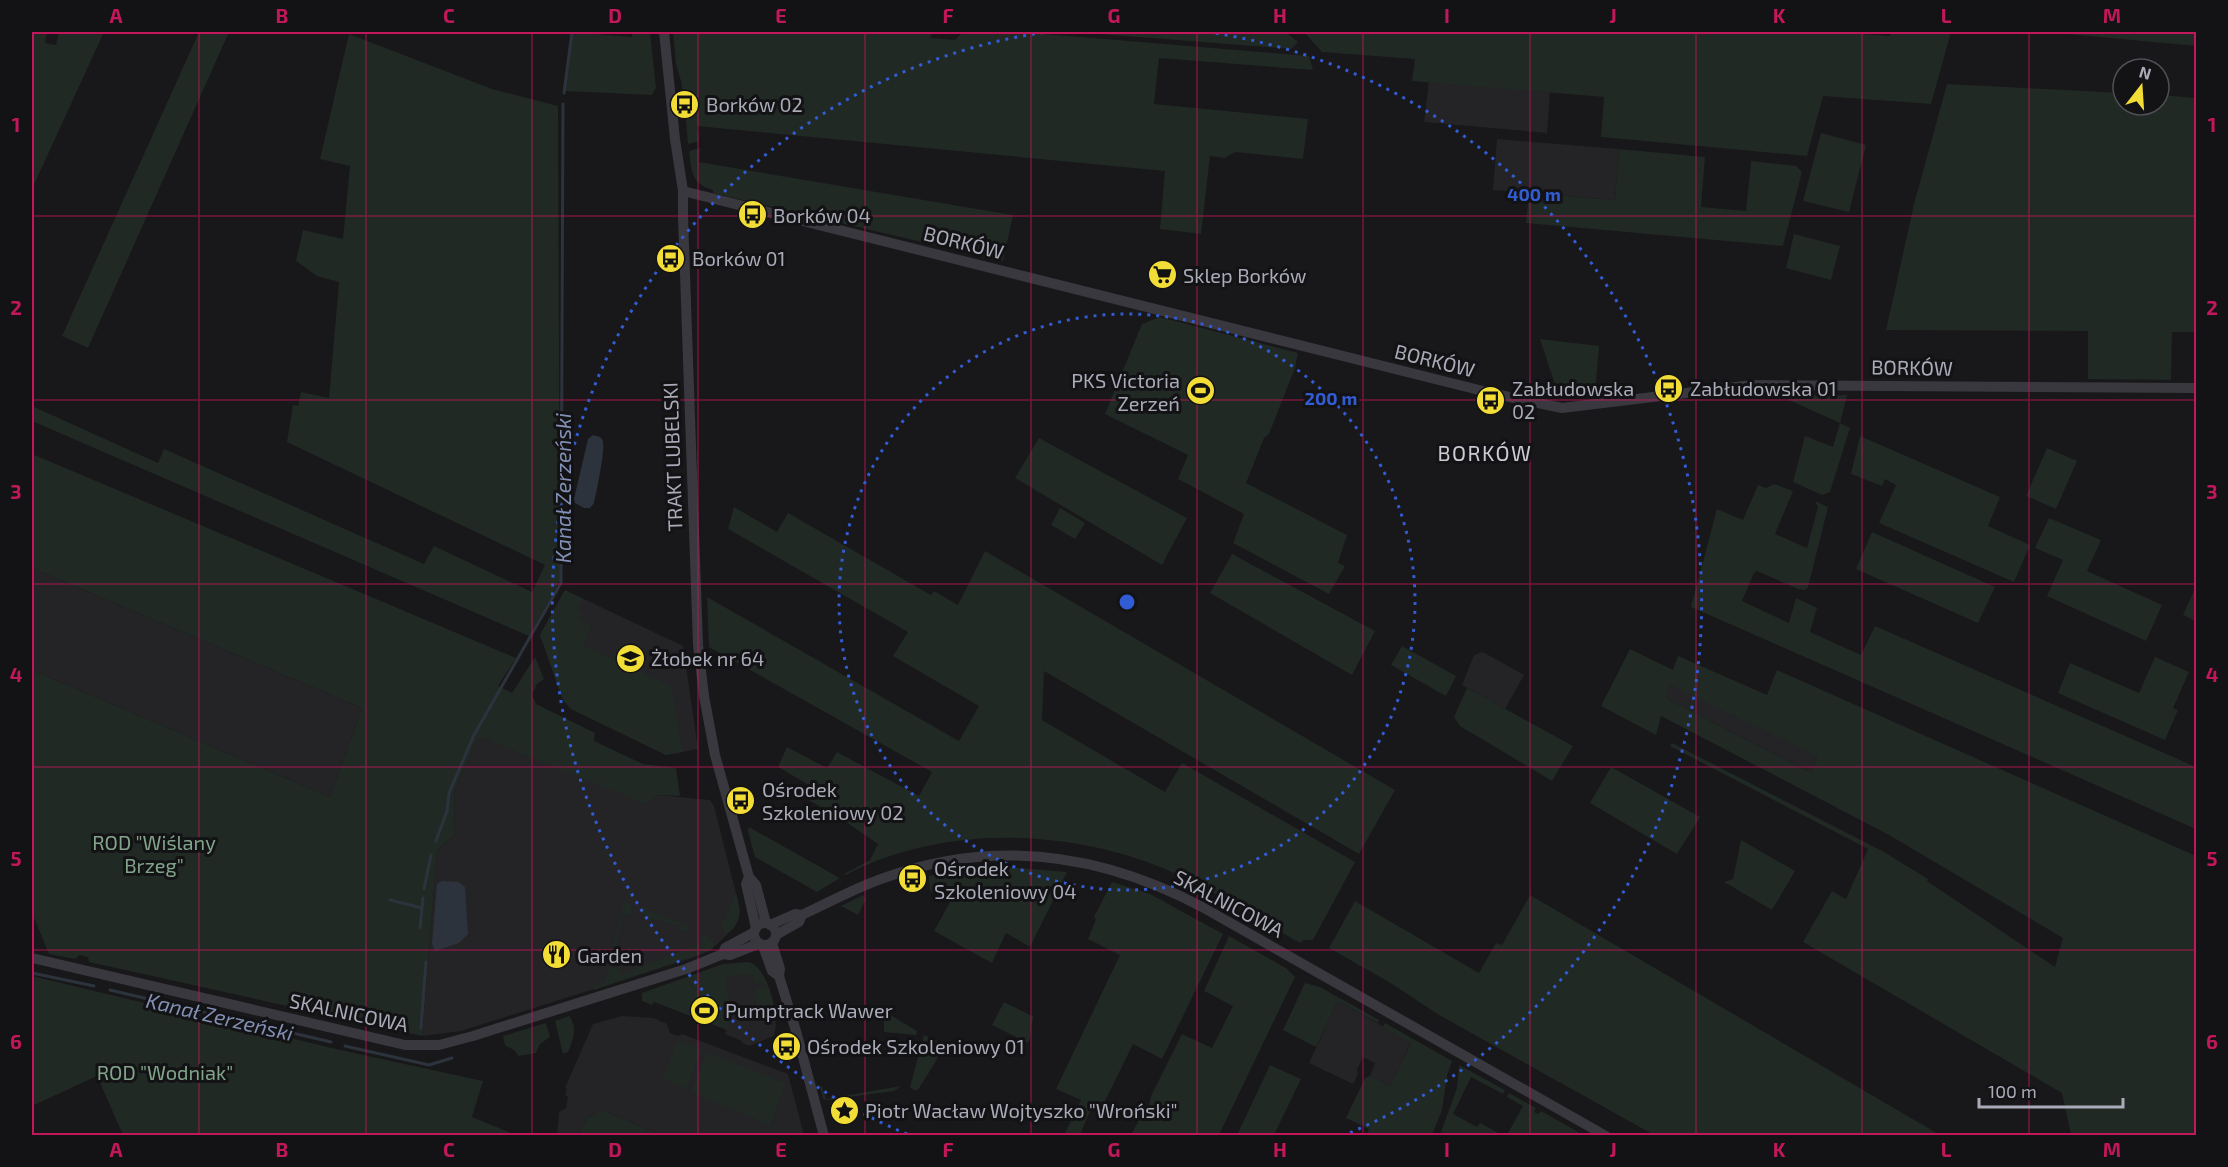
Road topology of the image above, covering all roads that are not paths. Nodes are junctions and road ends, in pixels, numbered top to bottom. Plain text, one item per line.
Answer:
1 (664, 32) edge
2 (684, 191) junction
3 (2196, 388) edge
4 (802, 915) junction
5 (761, 927) junction
6 (767, 942) junction
7 (723, 954) junction
8 (32, 958) edge
9 (824, 1136) edge
10 (1606, 1136) edge

1 - 2 street, TRAKT LUBELSKI
2 - 3 street, BORKÓW
2 - 5 street, TRAKT LUBELSKI
4 - 5 street, SKALNICOWA
4 - 6 street, SKALNICOWA
4 - 10 street, SKALNICOWA
5 - 6 street
5 - 6 street
5 - 7 street, SKALNICOWA
6 - 7 street, SKALNICOWA
6 - 9 street
7 - 8 street, SKALNICOWA

